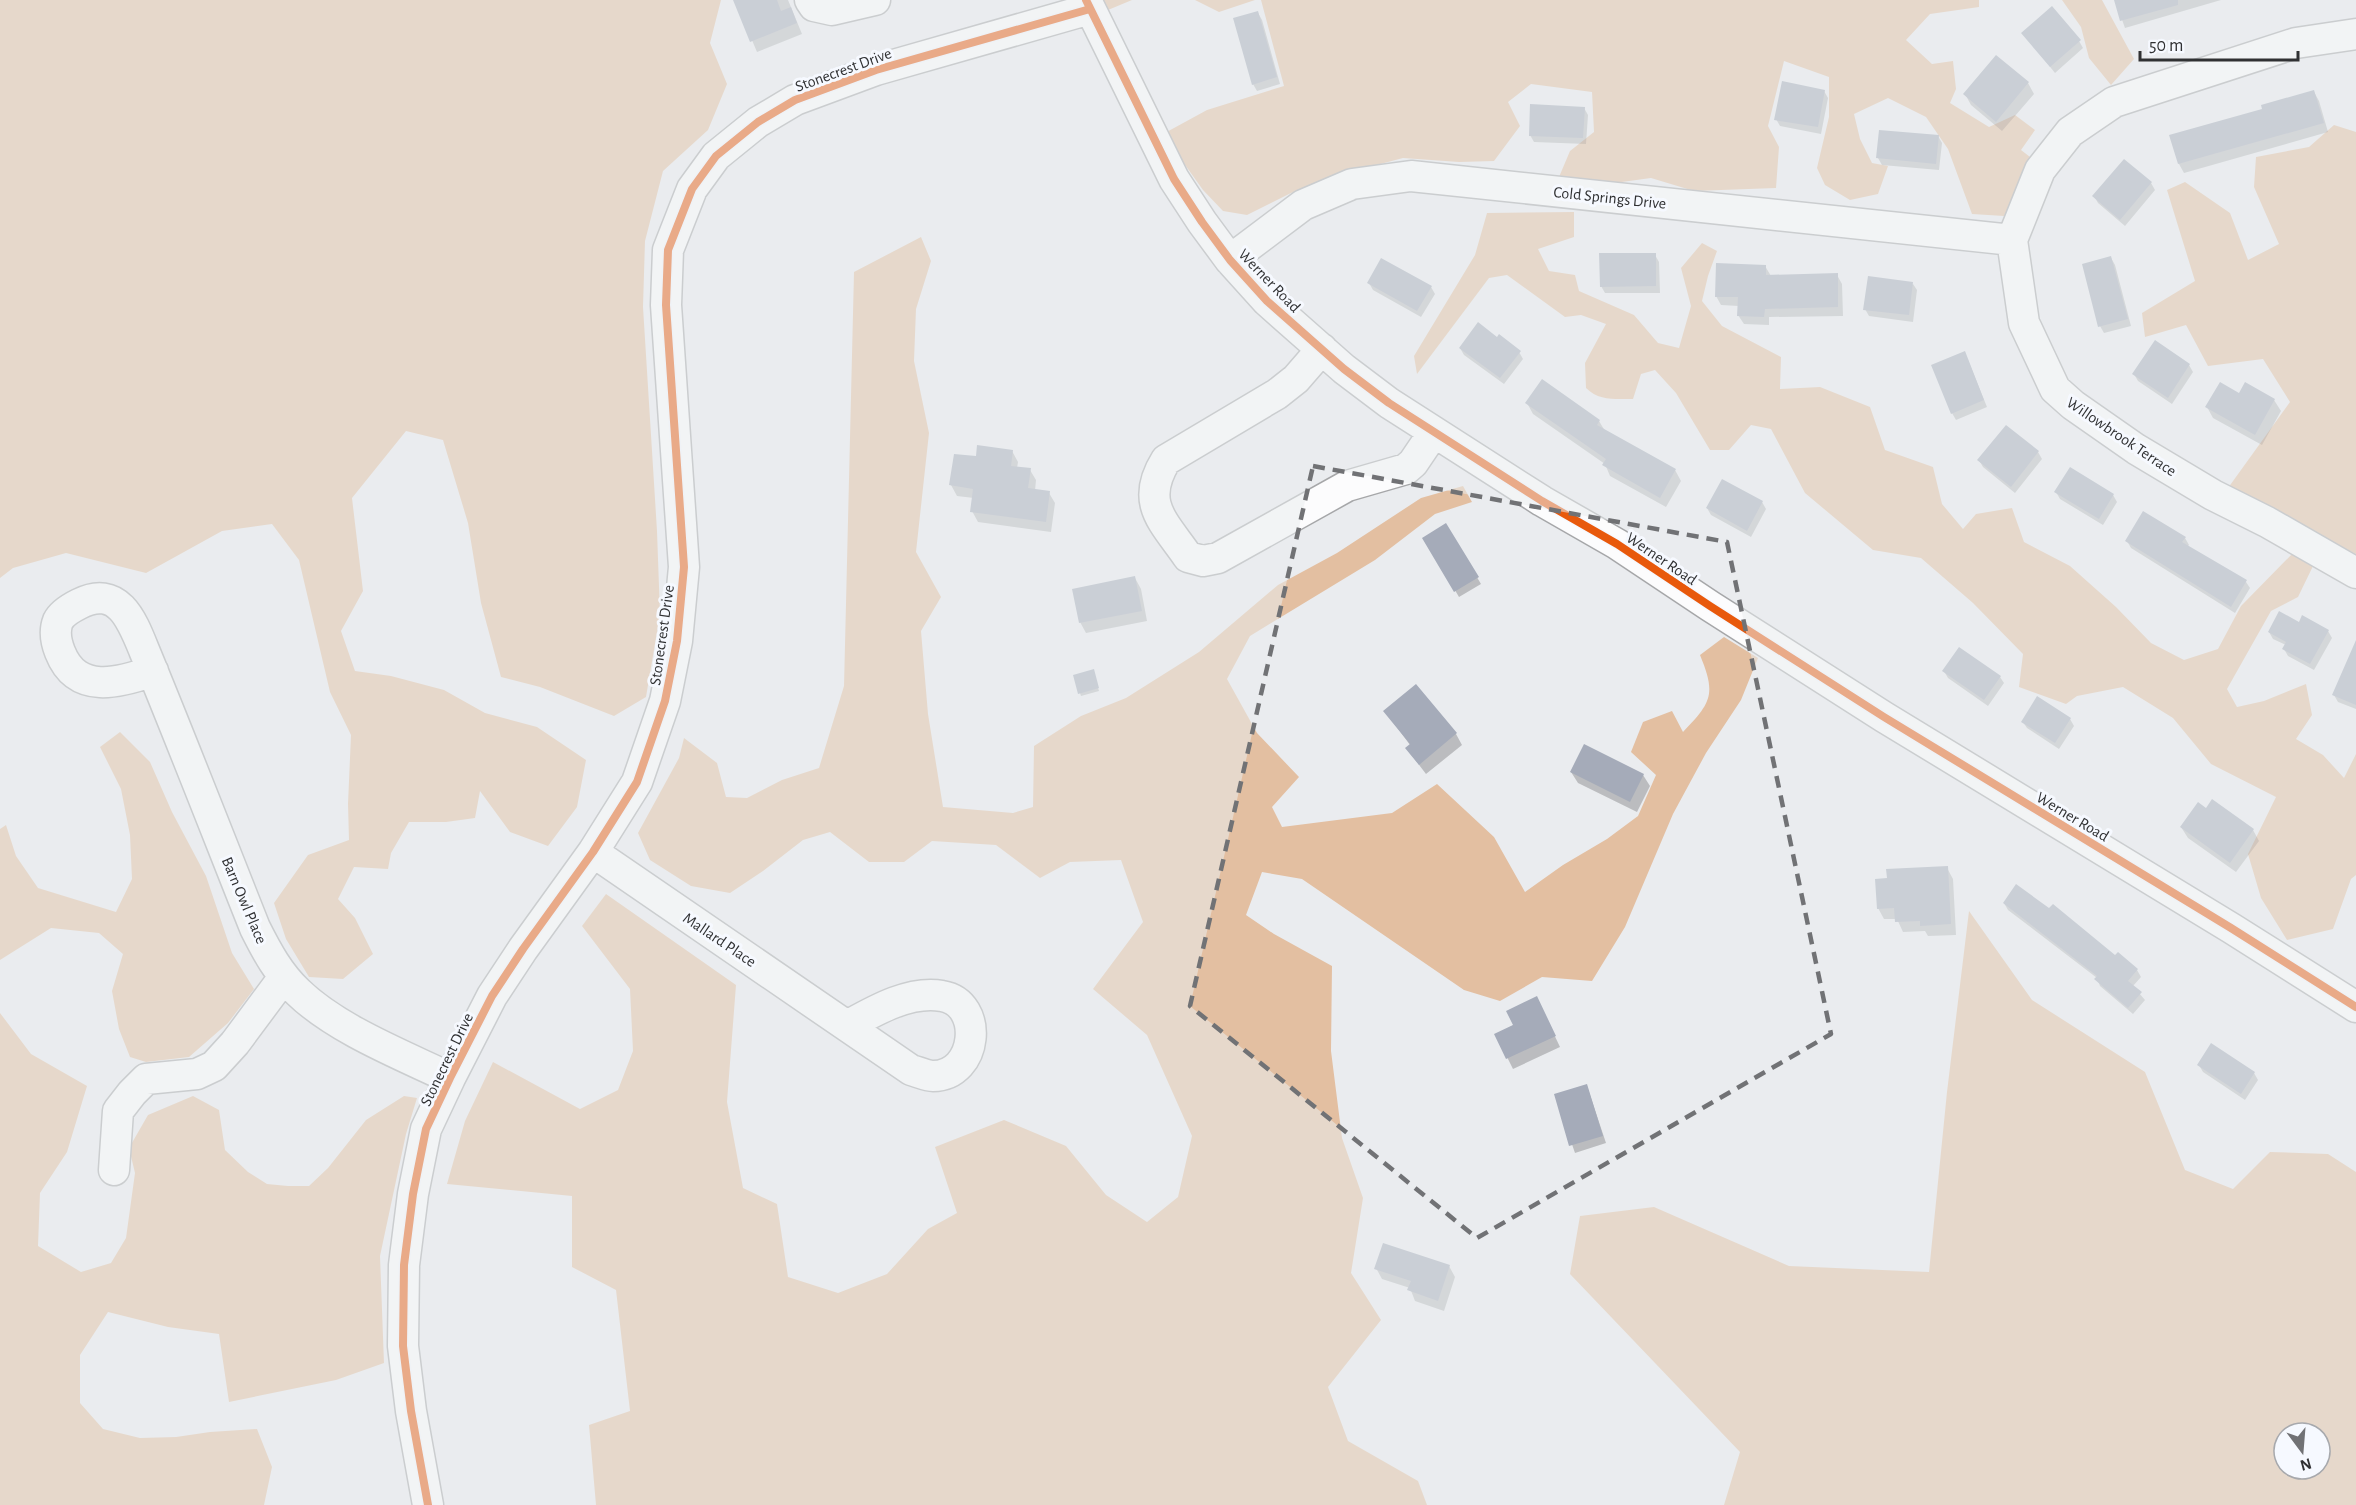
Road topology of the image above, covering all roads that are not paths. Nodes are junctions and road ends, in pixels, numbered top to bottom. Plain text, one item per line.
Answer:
1 (810, 0) edge
2 (875, 0) edge
3 (1088, 4) edge
4 (2356, 34) edge
5 (2012, 240) junction
6 (1230, 260) junction
7 (1322, 349) junction
8 (1434, 432) junction
9 (2356, 573) edge
10 (153, 671) dead end
11 (593, 852) junction
12 (284, 977) junction
13 (2356, 1007) edge
14 (847, 1026) dead end
15 (450, 1078) junction
16 (114, 1170) dead end
17 (428, 1505) edge

1 - 2 street
3 - 6 street, Werner Road
3 - 11 street, Stonecrest Drive
4 - 5 street
5 - 6 street, Cold Springs Drive
5 - 9 street, Willowbrook Terrace
6 - 7 street, Werner Road
7 - 8 street, Werner Road
7 - 8 street
8 - 13 street, Werner Road
10 - 12 street, Barn Owl Place
11 - 14 street, Mallard Place
11 - 15 street, Stonecrest Drive
12 - 15 street, Barn Owl Place
12 - 16 street
15 - 17 street, Stonecrest Drive

